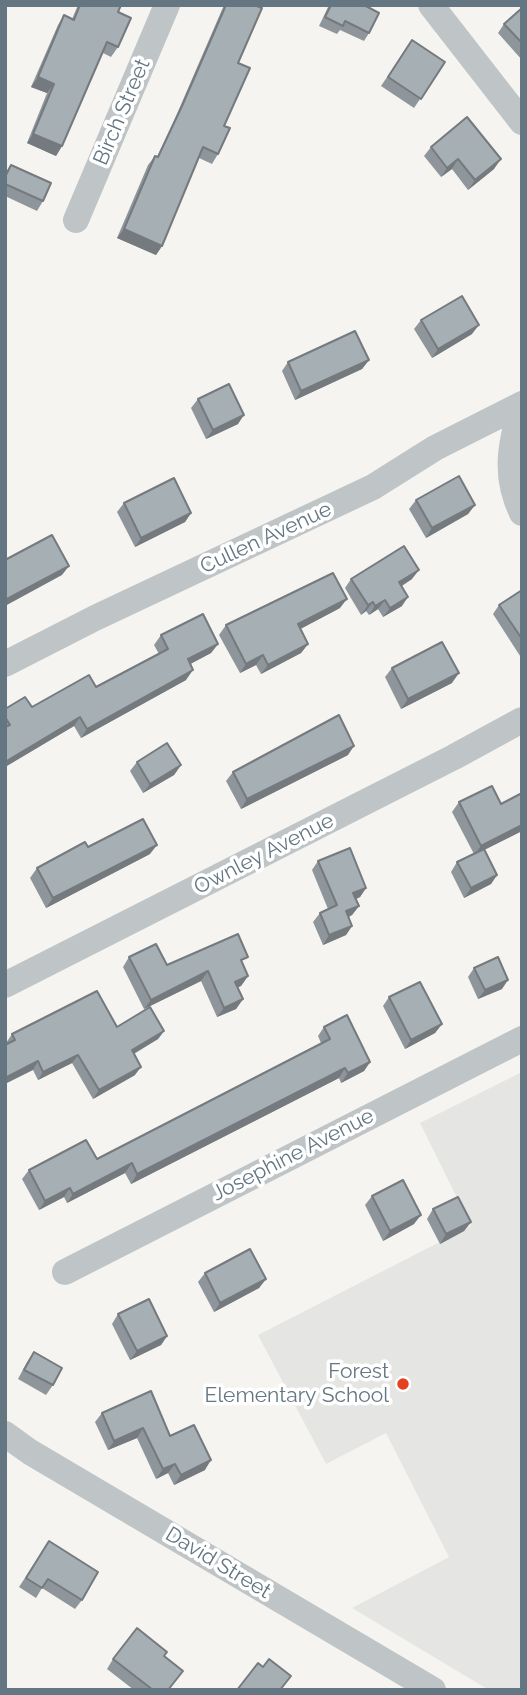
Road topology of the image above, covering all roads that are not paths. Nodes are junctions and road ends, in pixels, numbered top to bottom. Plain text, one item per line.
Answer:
1 (167, 5) edge
2 (431, 5) edge
3 (522, 122) edge
4 (76, 220) dead end
5 (522, 404) edge
6 (522, 513) edge
7 (5, 664) edge
8 (522, 720) edge
9 (5, 985) edge
10 (522, 1039) edge
11 (65, 1272) dead end
12 (5, 1434) edge
13 (433, 1690) edge

1 - 4 street, Birch Street
2 - 3 street
5 - 6 street
5 - 7 street, Cullen Avenue
8 - 9 street, Ownley Avenue
10 - 11 street, Josephine Avenue
12 - 13 street, David Street

